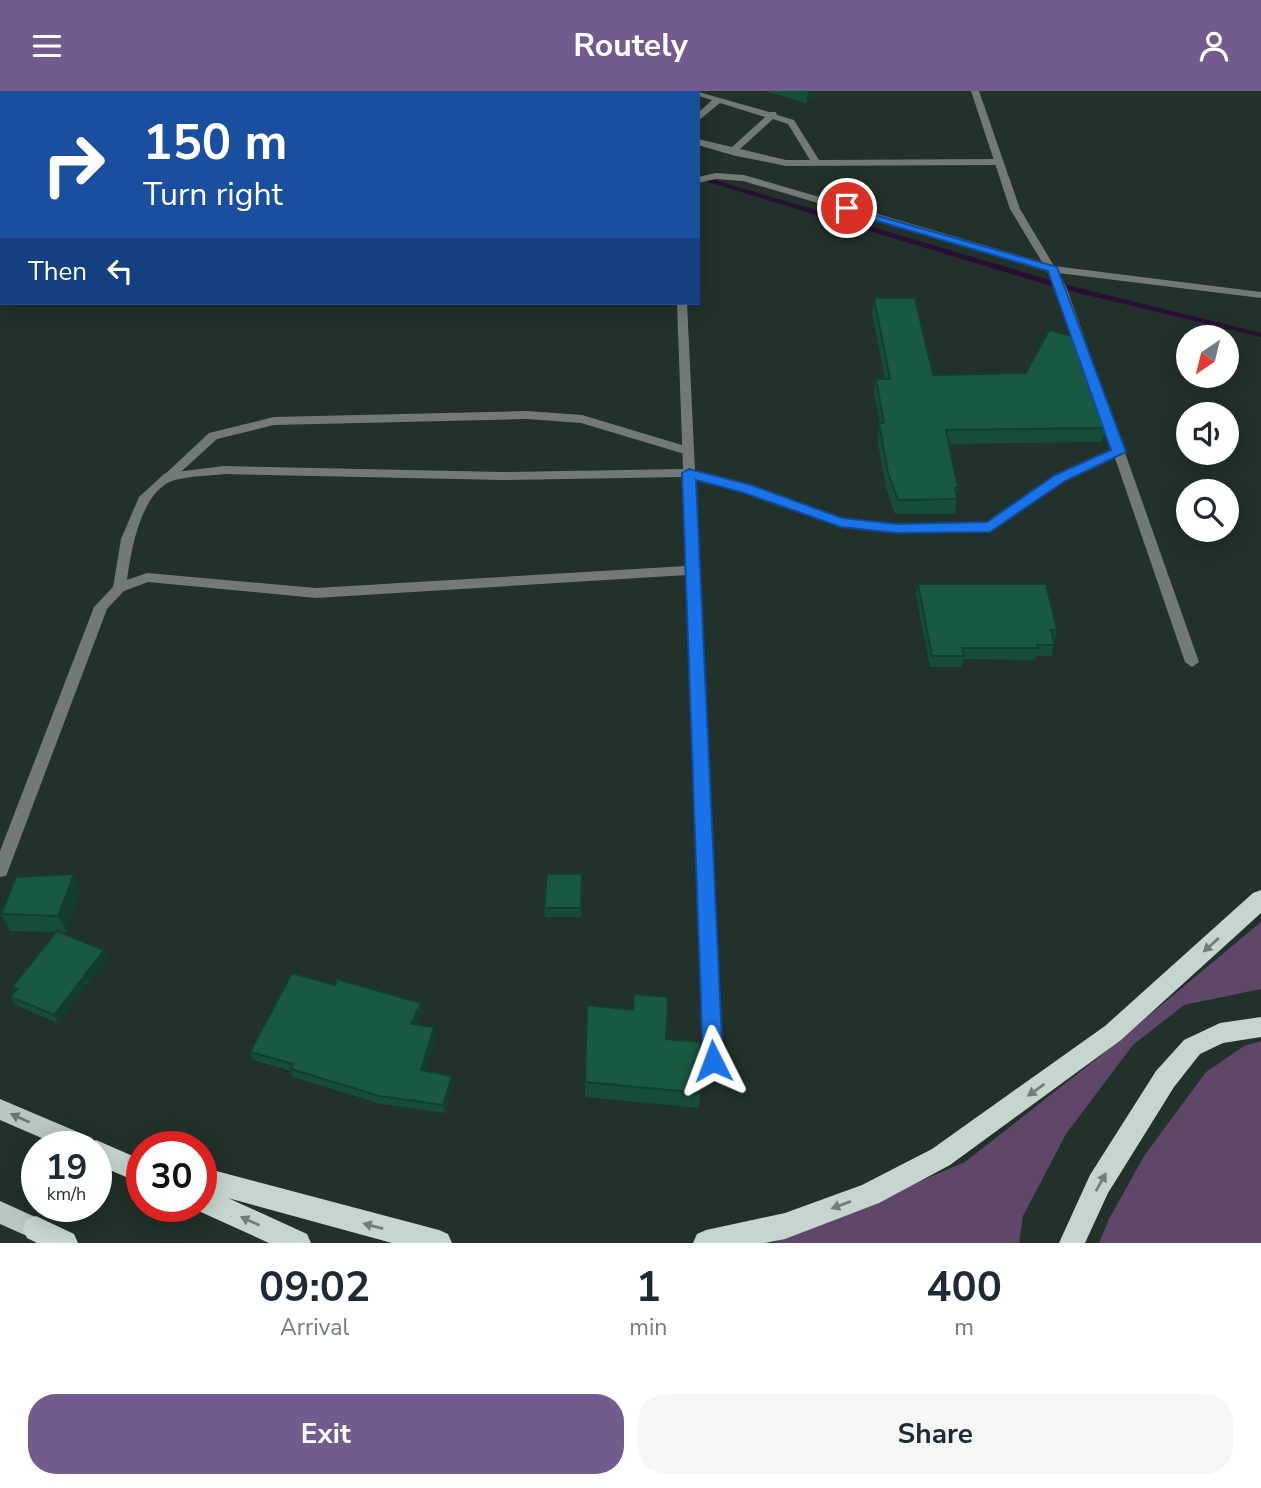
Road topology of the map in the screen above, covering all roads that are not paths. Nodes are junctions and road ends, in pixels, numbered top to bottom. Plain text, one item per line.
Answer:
1 (975, 91) edge
2 (700, 94) edge
3 (719, 99) junction
4 (773, 114) junction
5 (700, 116) edge
6 (700, 143) edge
7 (732, 152) junction
8 (999, 162) junction
9 (817, 164) junction
10 (700, 180) edge
11 (1053, 269) junction
12 (1261, 295) edge
13 (682, 305) edge
14 (688, 451) junction
15 (1119, 452) junction
16 (689, 473) junction
17 (168, 477) junction
18 (692, 570) junction
19 (119, 588) junction
20 (1192, 662) dead end
21 (0, 871) edge
22 (1261, 898) edge
23 (1261, 1027) edge
24 (713, 1061) dead end
25 (0, 1109) edge
26 (50, 1131) edge
27 (217, 1183) edge
28 (217, 1206) edge
29 (0, 1212) edge
30 (36, 1229) junction
31 (59, 1243) edge
32 (65, 1243) edge
33 (298, 1243) edge
34 (439, 1243) edge
35 (706, 1243) edge
36 (1072, 1243) edge

1 - 8 street
2 - 3 street
3 - 4 street
3 - 5 street
4 - 7 street
4 - 9 street
6 - 7 street
7 - 9 street
8 - 9 street
8 - 11 street
10 - 11 street
11 - 12 street
11 - 15 street
13 - 14 street
14 - 16 street
14 - 17 street
15 - 16 street
15 - 20 street
16 - 17 street
16 - 18 street
17 - 19 street
18 - 19 street
18 - 24 street
19 - 21 street
22 -> 35 highway
36 -> 23 highway
26 -> 25 main road
34 -> 27 highway
33 -> 28 highway
29 - 30 main road
30 - 31 highway
30 - 32 highway

